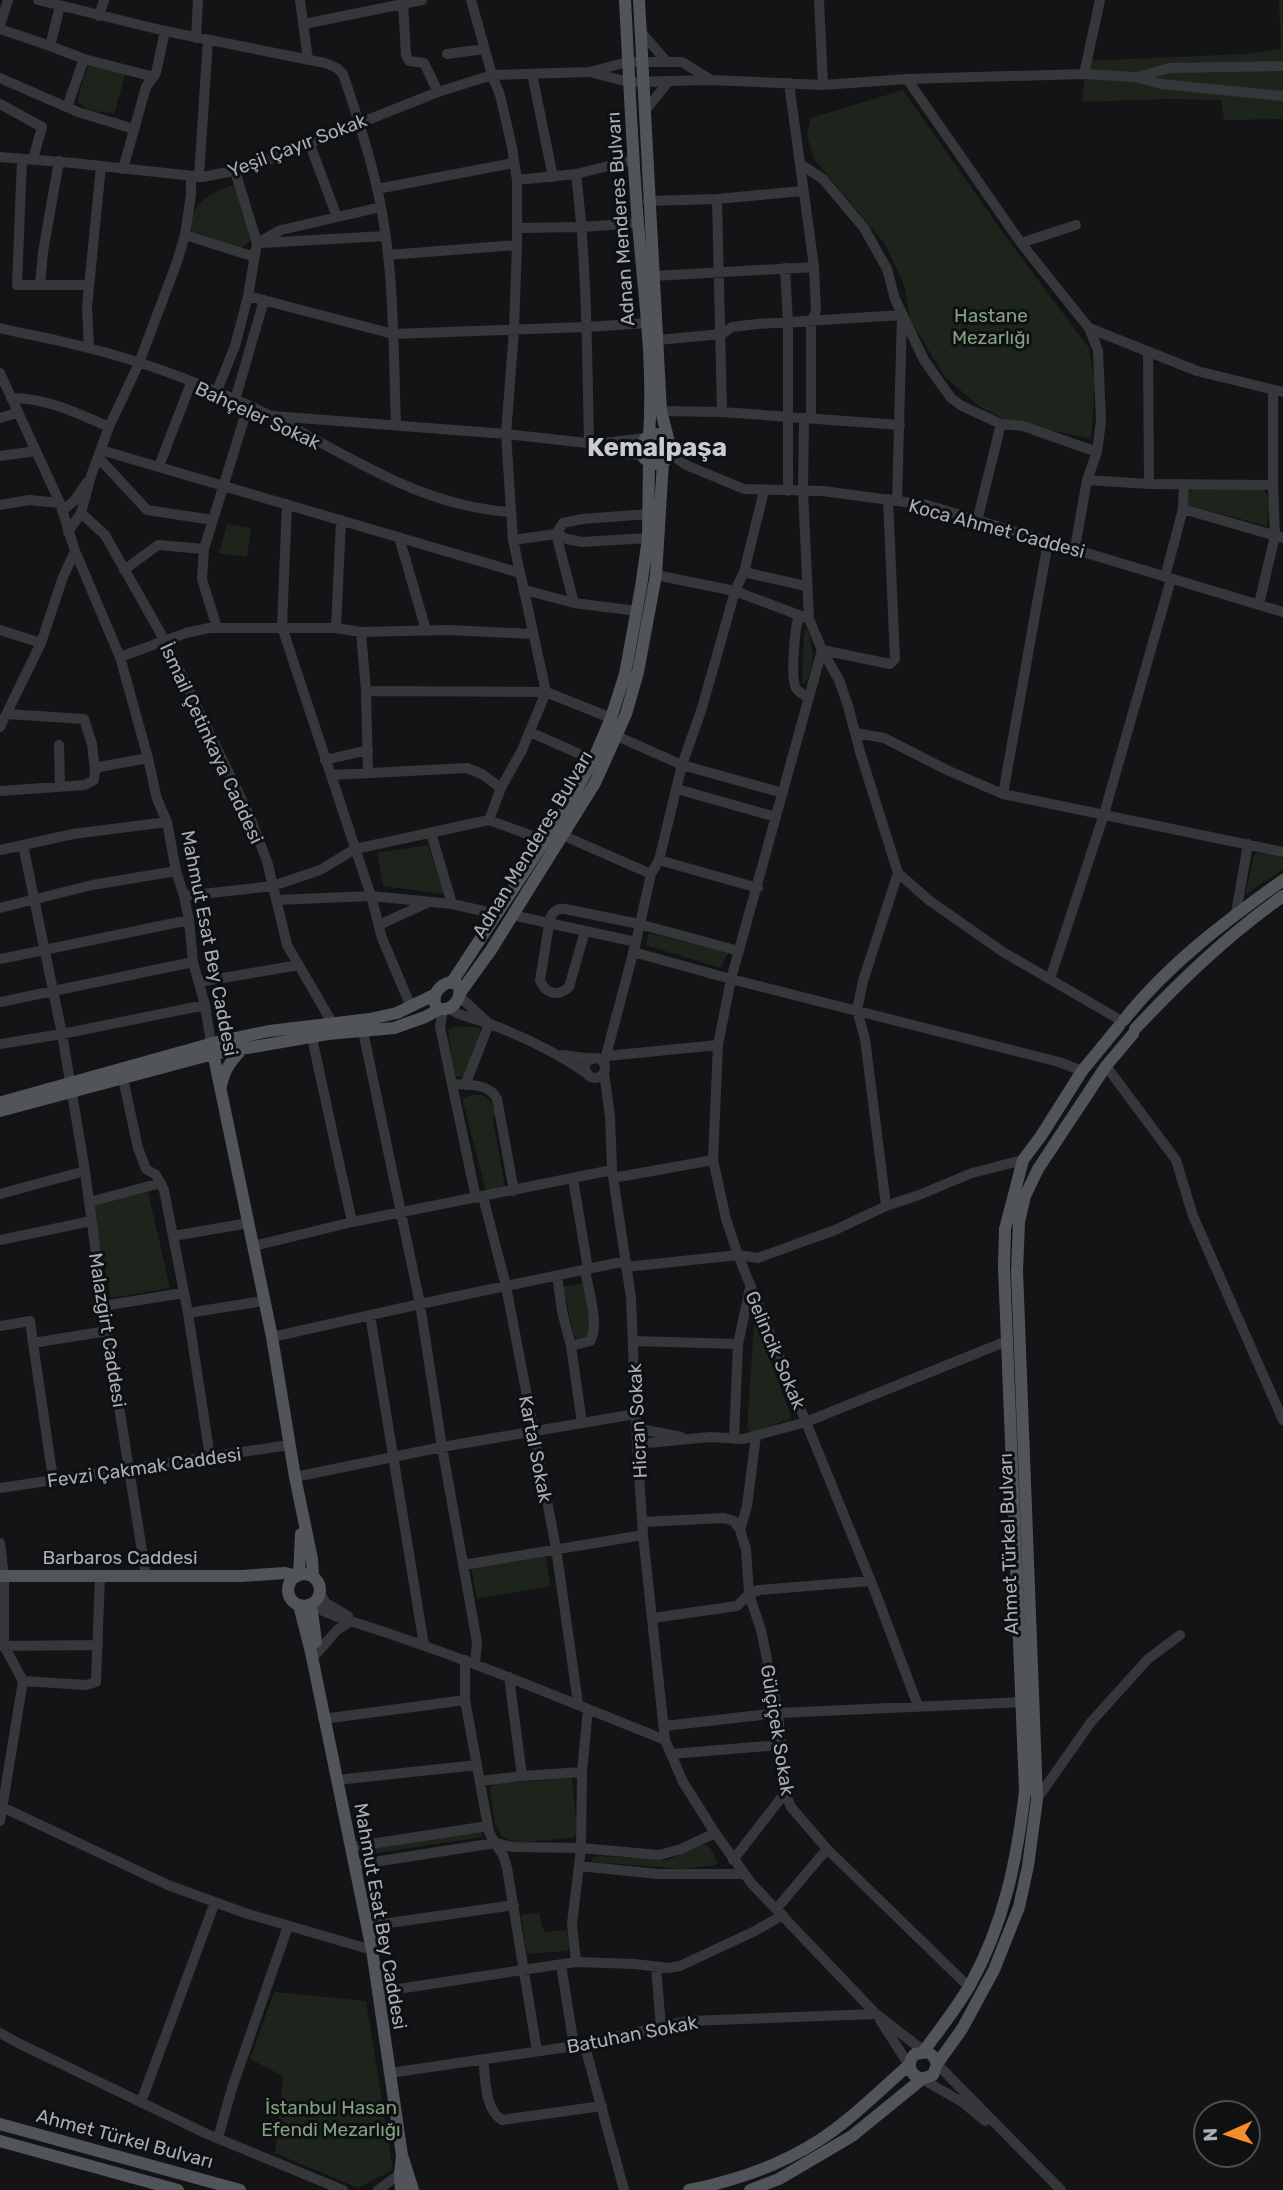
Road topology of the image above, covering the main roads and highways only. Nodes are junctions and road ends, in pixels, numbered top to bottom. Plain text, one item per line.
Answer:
1 (625, 0) edge
2 (639, 0) edge
3 (647, 437) junction
4 (667, 452) junction
5 (646, 459) junction
6 (1283, 880) edge
7 (1283, 896) edge
8 (452, 982) junction
9 (460, 994) junction
10 (435, 995) junction
11 (444, 1009) junction
12 (1122, 1022) junction
13 (1134, 1032) junction
14 (212, 1049) junction
15 (242, 1049) junction
16 (71, 1089) junction
17 (221, 1089) junction
18 (0, 1103) edge
19 (0, 1111) edge
20 (299, 1502) junction
21 (298, 1575) junction
22 (2, 1576) edge
23 (241, 1576) junction
24 (313, 1576) junction
25 (306, 1601) junction
26 (317, 1685) junction
27 (924, 2051) junction
28 (937, 2064) junction
29 (909, 2065) junction
30 (922, 2079) junction
31 (0, 2124) edge
32 (0, 2141) edge
33 (401, 2155) junction
34 (178, 2190) edge
35 (240, 2190) edge
36 (401, 2190) edge
37 (413, 2190) edge
38 (689, 2190) edge
39 (750, 2190) edge

1 - 3 main road, Adnan Menderes Bulvarı
2 - 4 main road, Adnan Menderes Bulvarı
3 - 4 main road
3 - 5 main road, Adnan Menderes Bulvarı
4 - 5 main road
4 - 9 main road, Adnan Menderes Bulvarı
5 - 8 main road, Adnan Menderes Bulvarı
6 - 12 main road, Ahmet Türkel Bulvarı
7 - 13 main road, Ahmet Türkel Bulvarı
8 - 9 main road
8 - 10 main road
9 - 11 main road
10 - 11 main road
10 - 14 main road
11 - 15 main road
12 - 13 main road
12 - 27 main road, Ahmet Türkel Bulvarı
13 - 28 main road, Ahmet Türkel Bulvarı
14 - 15 main road
14 - 16 main road
14 - 17 main road, Mahmut Esat Bey Caddesi
15 - 17 main road
16 - 18 main road
16 - 19 main road
17 - 20 main road, Mahmut Esat Bey Caddesi
20 - 21 main road
20 - 24 main road
21 - 23 main road
21 - 24 main road
21 - 25 main road
22 - 23 main road, Barbaros Caddesi
23 - 25 main road
24 - 25 main road
25 - 26 main road
25 - 26 main road
26 - 33 main road, Mahmut Esat Bey Caddesi
27 - 28 main road
27 - 29 main road
28 - 30 main road
29 - 30 main road
29 - 38 main road
30 - 39 main road
31 - 35 main road, Ahmet Türkel Bulvarı
32 - 34 main road, Ahmet Türkel Bulvarı
33 - 36 main road
33 - 37 main road

